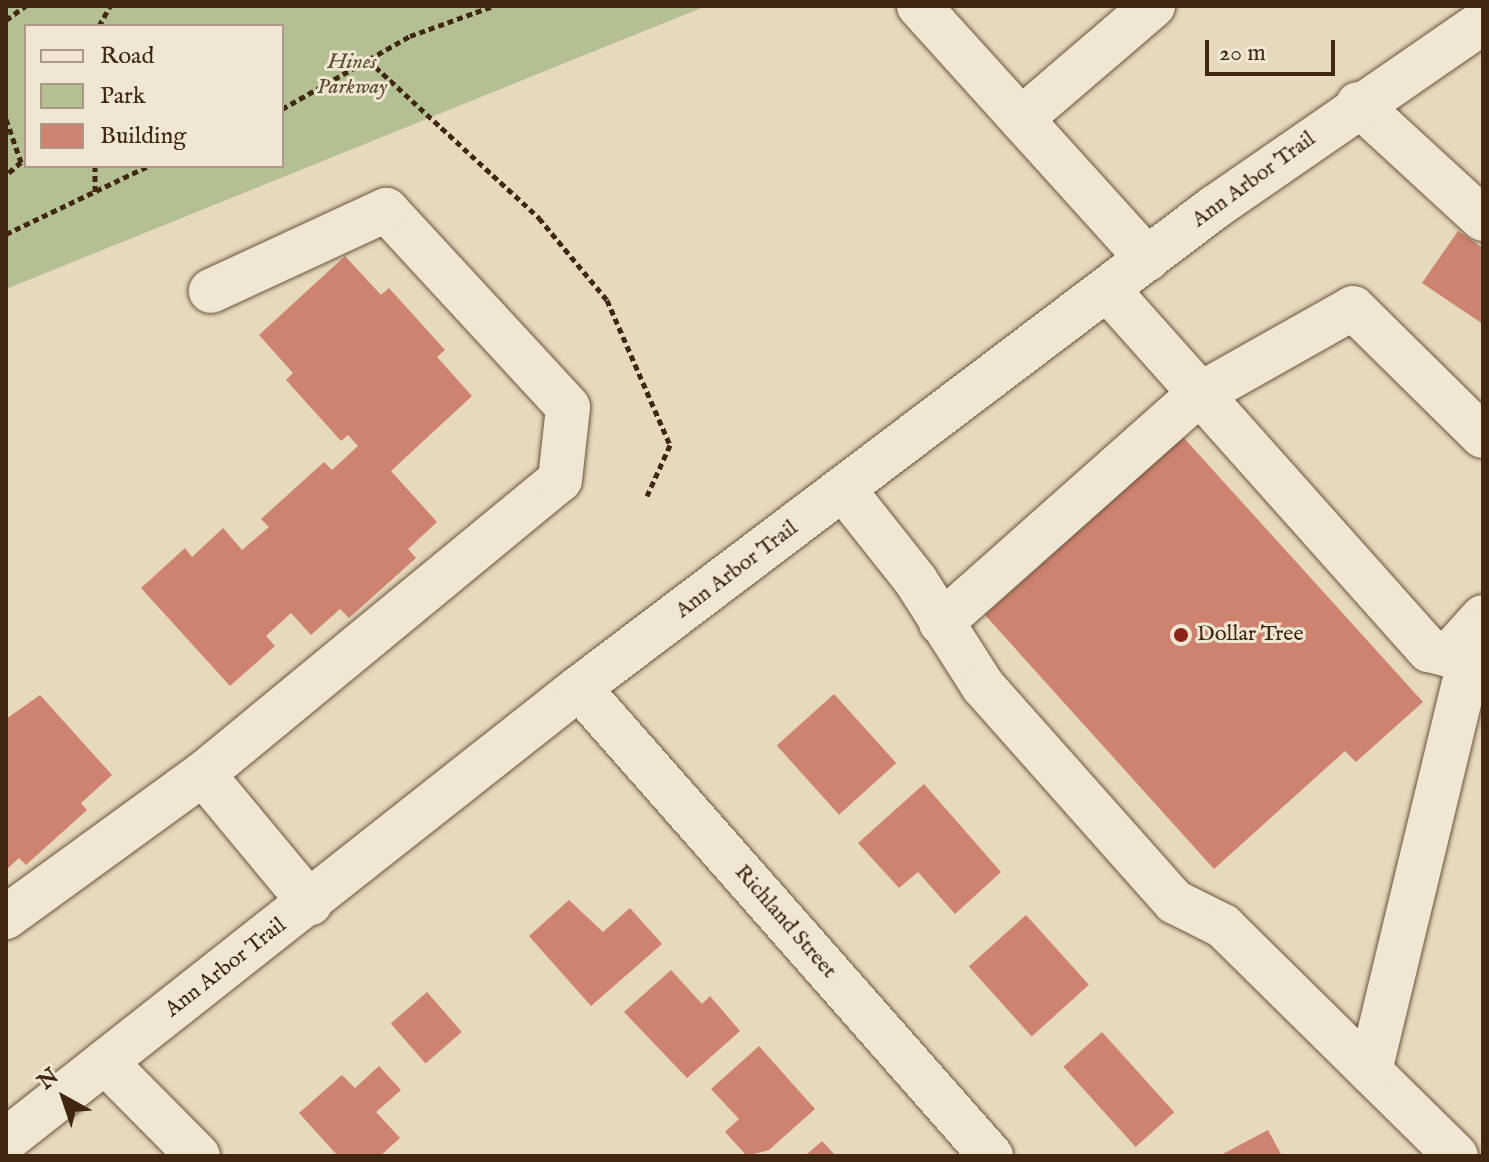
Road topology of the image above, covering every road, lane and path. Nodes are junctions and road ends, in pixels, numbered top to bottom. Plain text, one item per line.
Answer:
1 (25, 6) edge
2 (110, 6) edge
3 (493, 6) edge
4 (919, 6) edge
5 (1153, 6) edge
6 (6, 20) edge
7 (1459, 21) edge
8 (100, 24) edge
9 (368, 60) junction
10 (1358, 104) junction
11 (284, 108) edge
12 (6, 119) edge
13 (1021, 119) junction
14 (95, 168) edge
15 (144, 168) edge
16 (6, 175) edge
17 (95, 195) junction
18 (1483, 219) edge
19 (6, 234) edge
20 (1148, 259) junction
21 (1107, 289) junction
22 (211, 291) dead end
23 (1197, 396) junction
24 (1483, 436) edge
25 (844, 490) junction
26 (647, 496) dead end
27 (941, 623) junction
28 (1479, 624) edge
29 (579, 688) junction
30 (203, 774) junction
31 (310, 903) junction
32 (6, 917) edge
33 (105, 1062) junction
34 (1370, 1071) junction
35 (6, 1140) edge
36 (198, 1156) edge
37 (991, 1156) edge
38 (1456, 1156) edge

1 - 6 path
2 - 8 path
3 - 9 path
4 - 13 street
5 - 13 street
7 - 10 street, Ann Arbor Trail
9 - 11 path
9 - 26 path
10 - 18 street
10 - 20 street, Ann Arbor Trail
12 - 16 path
13 - 20 street
14 - 17 path
15 - 17 path
17 - 19 path
20 - 21 street, Ann Arbor Trail
21 - 23 street
21 - 25 street, Ann Arbor Trail
22 - 30 street
23 - 24 street
23 - 27 street
23 - 28 street
25 - 27 street
25 - 29 street, Ann Arbor Trail
27 - 34 street
28 - 34 street
29 - 31 street, Ann Arbor Trail
29 - 37 street, Richland Street
30 - 31 street
30 - 32 street
31 - 33 street, Ann Arbor Trail
33 - 35 street, Ann Arbor Trail
33 - 36 street
34 - 38 street

